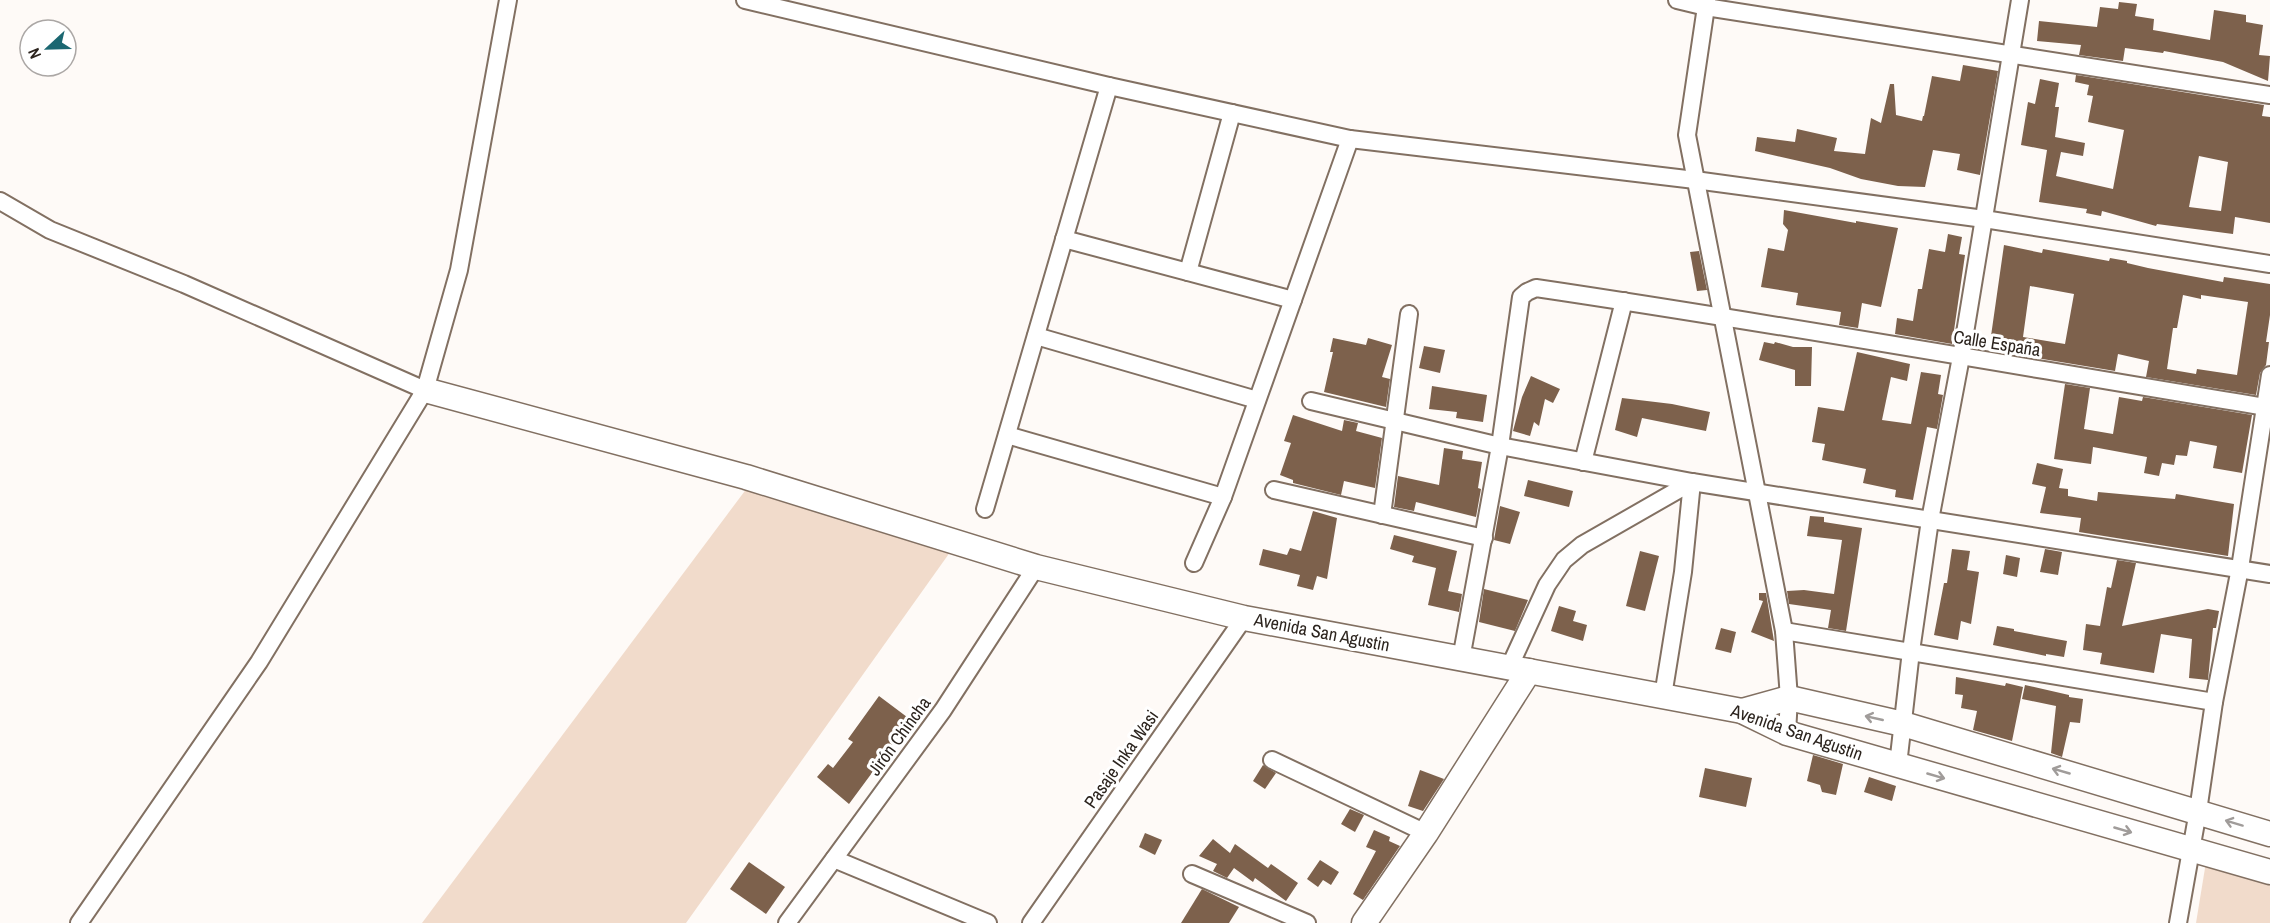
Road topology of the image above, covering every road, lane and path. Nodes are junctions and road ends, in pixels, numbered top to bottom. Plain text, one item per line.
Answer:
1 (507, 0) edge
2 (745, 0) edge
3 (1677, 0) edge
4 (2020, 0) edge
5 (1707, 4) edge
6 (2011, 54) junction
7 (1109, 86) junction
8 (2270, 94) edge
9 (1232, 113) junction
10 (1350, 140) junction
11 (1695, 180) junction
12 (0, 201) edge
13 (1984, 219) junction
14 (1064, 238) junction
15 (2270, 264) edge
16 (1188, 272) junction
17 (1293, 300) junction
18 (1624, 301) junction
19 (1408, 314) dead end
20 (1723, 315) junction
21 (1036, 336) junction
22 (1961, 357) junction
23 (2270, 375) edge
24 (425, 390) junction
25 (1257, 400) junction
26 (1311, 401) dead end
27 (2265, 406) junction
28 (1394, 423) junction
29 (1007, 435) junction
30 (1500, 446) junction
31 (1583, 462) junction
32 (1692, 482) junction
33 (1274, 490) dead end
34 (1756, 494) junction
35 (1222, 497) junction
36 (985, 509) dead end
37 (1382, 515) junction
38 (1930, 520) junction
39 (1484, 538) junction
40 (1194, 563) dead end
41 (1036, 567) junction
42 (2240, 568) junction
43 (2270, 574) edge
44 (1244, 618) junction
45 (1784, 631) junction
46 (1911, 651) junction
47 (1461, 658) junction
48 (1519, 669) junction
49 (1663, 696) junction
50 (1789, 698) junction
51 (2214, 702) junction
52 (1742, 711) junction
53 (1903, 724) junction
54 (1787, 733) junction
55 (1272, 760) dead end
56 (1898, 765) junction
57 (2198, 812) junction
58 (1426, 833) junction
59 (2270, 834) edge
60 (2191, 849) junction
61 (834, 859) junction
62 (2270, 872) edge
63 (1192, 873) dead end
64 (79, 923) edge
65 (787, 923) edge
66 (988, 923) edge
67 (1031, 923) edge
68 (1307, 923) edge
69 (1364, 923) edge
70 (2178, 923) edge

1 - 24 street
2 - 7 street
3 - 5 street
4 - 6 street
5 - 6 street
5 - 11 street
6 - 8 street
6 - 13 street
7 - 9 street
7 - 14 street
9 - 10 street
9 - 16 street
10 - 11 street
10 - 17 street
11 - 13 street
11 - 20 street
12 - 24 street
13 - 15 street
13 - 22 street
14 - 16 street
14 - 21 street
16 - 17 street
17 - 25 street
18 - 20 street, Calle España
18 - 30 street, Calle España
18 - 31 street
19 - 28 street
20 - 22 street, Calle España
20 - 34 street
21 - 25 street
21 - 29 street
22 - 27 street, Calle España
22 - 38 street
23 - 27 street
24 - 41 street, Avenida San Agustin
24 - 64 street
25 - 35 street
26 - 28 street
27 - 42 street
28 - 30 street
28 - 37 street
29 - 35 street
29 - 36 street
30 - 31 street
30 - 39 street
31 - 32 street
32 - 34 street
32 - 48 street
32 - 49 street
33 - 37 street
34 - 38 street
34 - 45 street
35 - 40 street
37 - 39 street
38 - 42 street
38 - 46 street
39 - 47 street
41 - 44 street, Avenida San Agustin
41 - 61 street, Jirón Chincha
42 - 43 street
42 - 51 street
44 - 47 street, Avenida San Agustin
44 - 67 street, Pasaje Inka Wasi
45 - 46 street
45 - 50 street
46 - 51 street
46 - 53 street
47 - 48 street, Avenida San Agustin
48 - 49 street, Avenida San Agustin
48 - 58 street
49 - 52 street, Avenida San Agustin
50 - 52 street
53 -> 50 street, Avenida San Agustin
50 - 54 street
51 - 57 street
52 - 54 street, Avenida San Agustin
53 - 56 street
57 -> 53 street, Avenida San Agustin
54 - 56 street, Avenida San Agustin
55 - 58 street
56 -> 60 street, Avenida San Agustin
59 -> 57 street, Avenida San Agustin
57 - 60 street
58 - 69 street
60 - 62 street, Avenida San Agustin
60 - 70 street
61 - 65 street, Jirón Chincha
61 - 66 street
63 - 68 street

